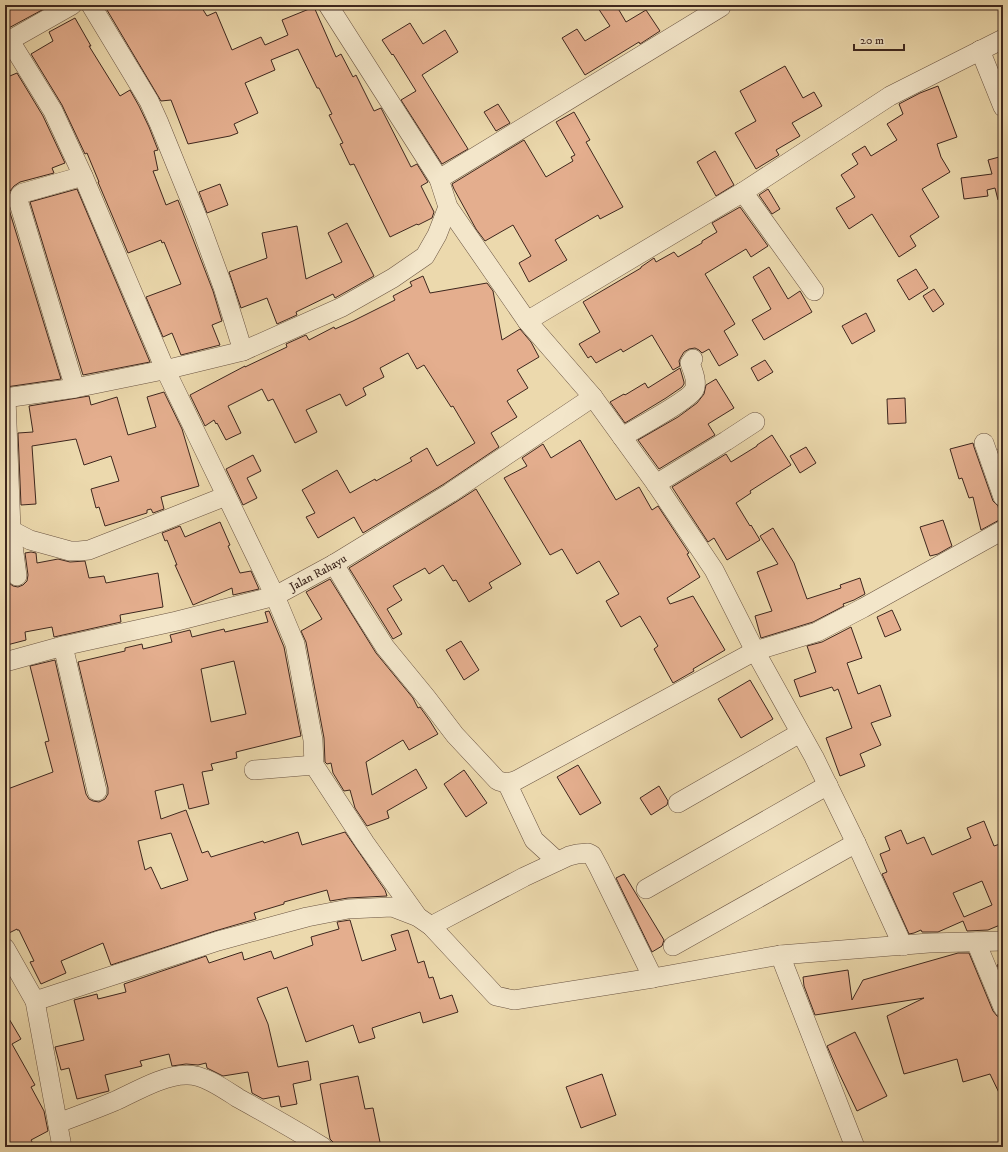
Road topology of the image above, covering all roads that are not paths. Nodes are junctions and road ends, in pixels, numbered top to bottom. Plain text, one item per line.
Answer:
1 (72, 5) edge
2 (91, 5) edge
3 (328, 5) edge
4 (721, 7) dead end
5 (1003, 39) edge
6 (8, 42) edge
7 (980, 50) junction
8 (1003, 107) edge
9 (83, 176) junction
10 (438, 179) junction
11 (743, 192) junction
12 (448, 207) junction
13 (814, 291) dead end
14 (527, 321) junction
15 (243, 351) junction
16 (693, 359) dead end
17 (165, 369) junction
18 (75, 388) junction
19 (593, 397) junction
20 (5, 398) edge
21 (755, 422) dead end
22 (622, 437) junction
23 (984, 442) dead end
24 (656, 484) junction
25 (226, 496) junction
26 (1003, 497) edge
27 (8, 529) edge
28 (1003, 530) edge
29 (334, 564) junction
30 (17, 576) dead end
31 (275, 596) junction
32 (63, 646) junction
33 (755, 651) junction
34 (5, 662) edge
35 (800, 733) junction
36 (314, 765) junction
37 (254, 770) dead end
38 (507, 783) junction
39 (828, 785) junction
40 (97, 791) dead end
41 (678, 803) dead end
42 (856, 843) junction
43 (557, 861) junction
44 (646, 889) dead end
45 (424, 922) junction
46 (1003, 941) edge
47 (976, 942) junction
48 (673, 946) dead end
49 (903, 946) junction
50 (5, 948) edge
51 (780, 956) junction
52 (653, 978) junction
53 (35, 1001) junction
54 (1003, 1007) edge
55 (58, 1123) junction
56 (62, 1147) edge
57 (323, 1147) edge
58 (855, 1147) edge

1 - 6 street
2 - 15 street
3 - 10 street
4 - 10 street
5 - 7 street
6 - 9 street
7 - 8 street
7 - 11 street
9 - 17 street
9 - 18 street
10 - 12 street
11 - 13 street
11 - 14 street
12 - 14 street
12 - 15 street
14 - 19 street
15 - 17 street
16 - 22 street
17 - 18 street
17 - 25 street
18 - 20 street
19 - 22 street
19 - 29 street, Jalan Rahayu
20 - 27 street
21 - 24 street
22 - 24 street
23 - 26 street
24 - 33 street
25 - 27 street
25 - 31 street
27 - 30 street
28 - 33 street
29 - 31 street, Jalan Rahayu
29 - 38 street
31 - 32 street, Jalan Rahayu
31 - 36 street
32 - 34 street, Jalan Rahayu
32 - 40 street
33 - 35 street
33 - 38 street
35 - 39 street
35 - 41 street
36 - 37 street
36 - 45 street
38 - 43 street
39 - 42 street
39 - 44 street
42 - 48 street
42 - 49 street
43 - 45 street
43 - 52 street
45 - 52 street
45 - 53 street
46 - 47 street
47 - 49 street
47 - 54 street
49 - 51 street
50 - 53 street
51 - 52 street
51 - 58 street
53 - 55 street
55 - 56 street
55 - 57 street

